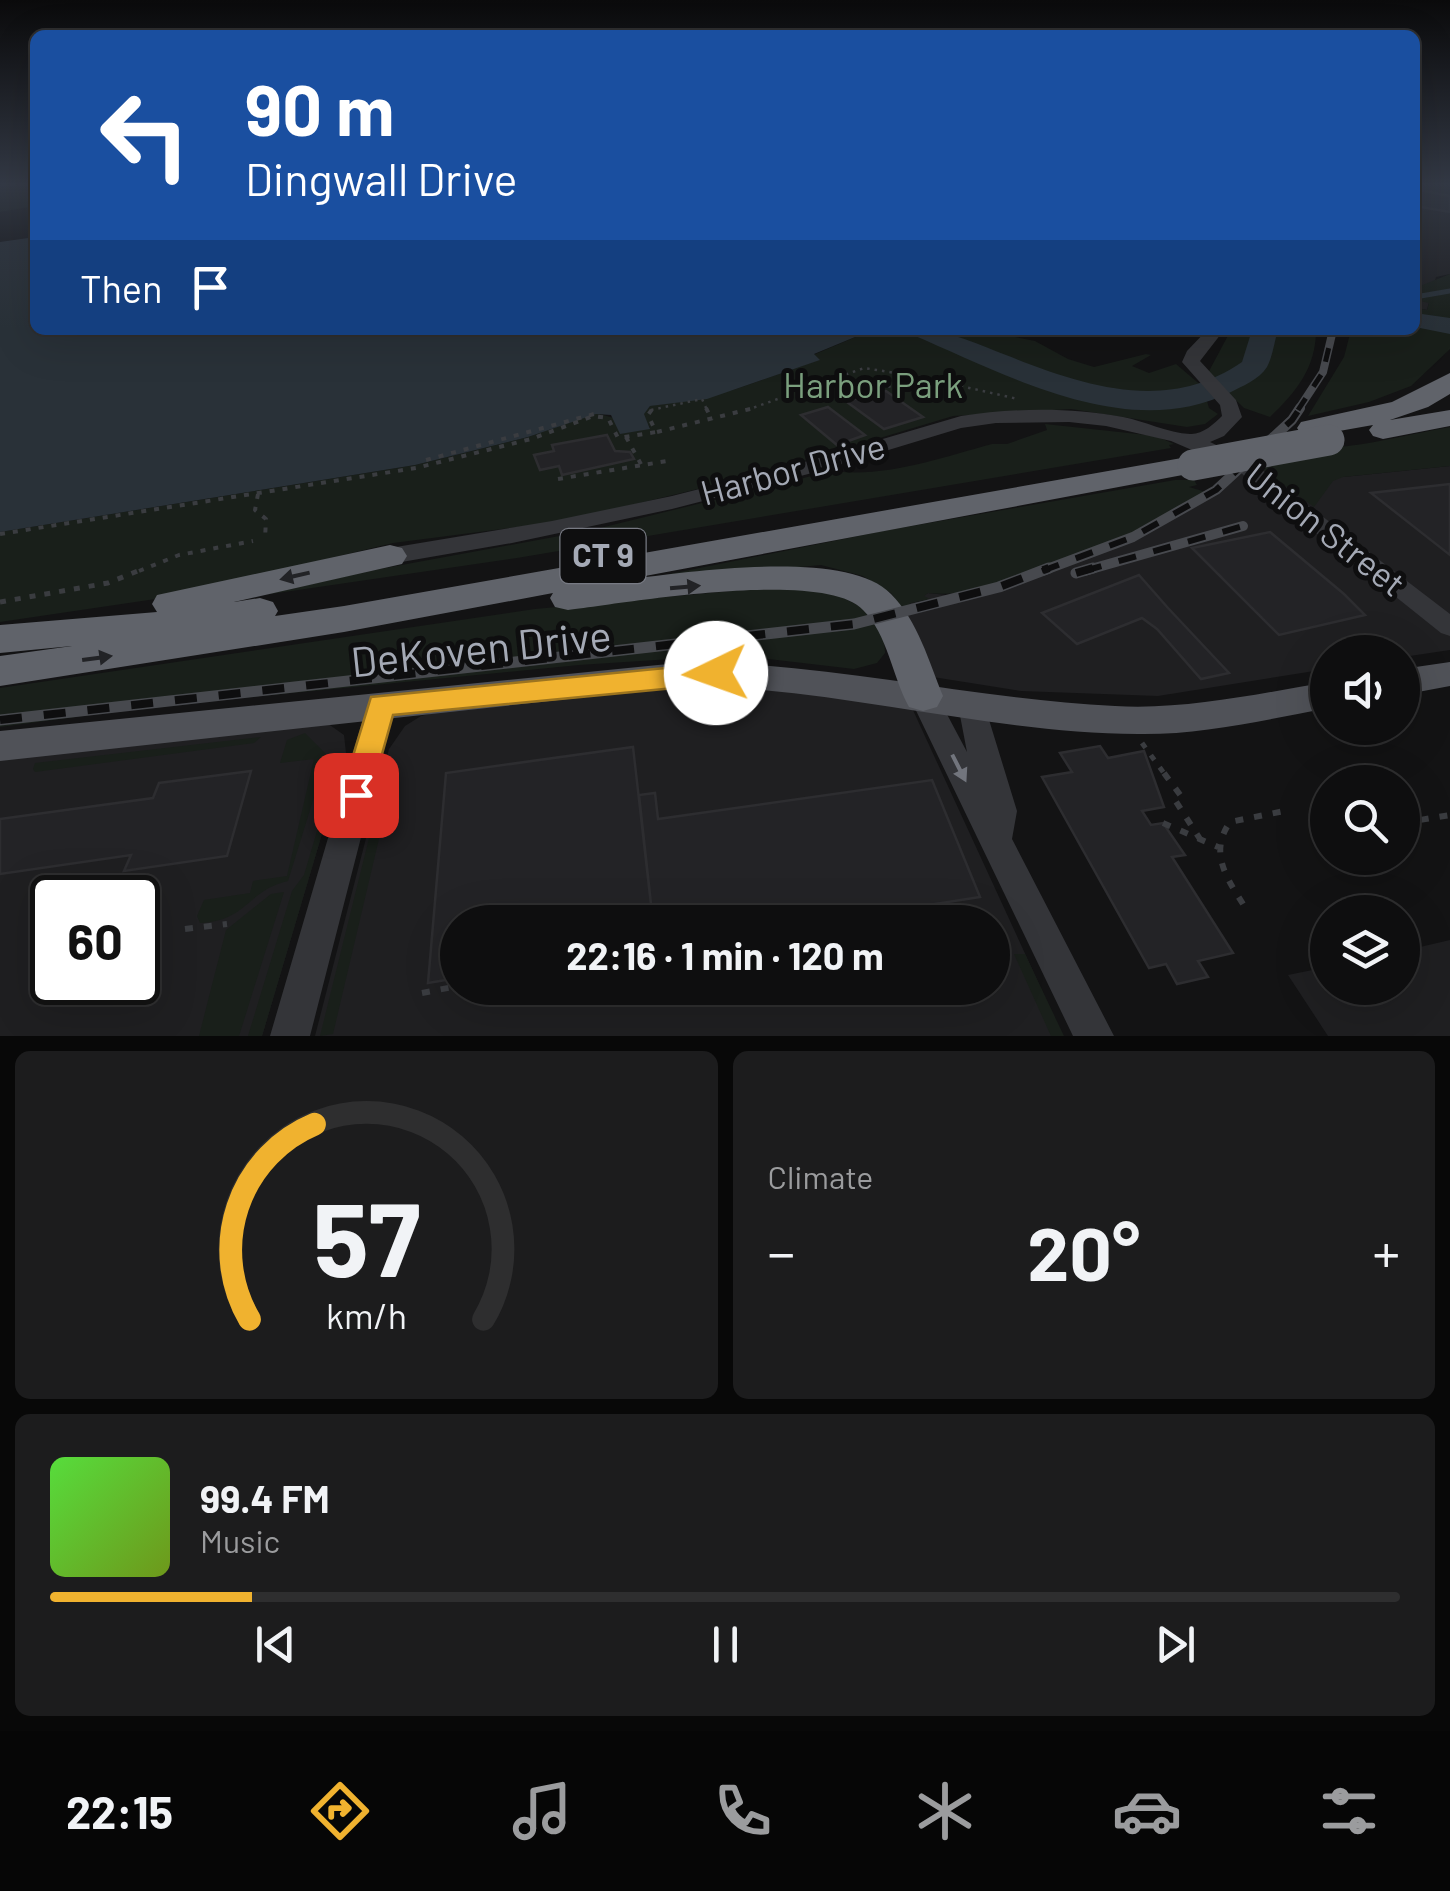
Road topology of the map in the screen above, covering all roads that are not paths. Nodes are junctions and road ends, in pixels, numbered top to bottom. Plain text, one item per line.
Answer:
1 (1211, 335) edge
2 (1450, 381) edge
3 (1450, 401) edge
4 (1361, 418) junction
5 (1450, 420) edge
6 (1320, 434) junction
7 (1188, 452) junction
8 (390, 556) joint
9 (344, 619) junction
10 (1450, 627) edge
11 (14, 637) edge
12 (0, 671) edge
13 (1450, 674) edge
14 (1420, 679) edge
15 (923, 696) junction
16 (1310, 698) edge
17 (381, 705) junction
18 (972, 706) junction
19 (0, 746) edge
20 (995, 840) junction
21 (290, 1036) edge
22 (1094, 1036) edge

1 - 7 street
2 - 4 highway
3 - 4 highway, CT 9
4 - 6 highway, CT 9
5 - 6 highway, CT 9
6 - 7 highway, CT 9, bridge
7 - 8 street, Harbor Drive
7 - 9 highway, CT 9
7 - 10 street, Union Street
7 - 11 highway, CT 9
8 -> 11 highway
12 -> 9 highway, CT 9
9 -> 15 highway
13 - 14 main road
15 - 17 main road, DeKoven Drive
15 - 18 main road, DeKoven Drive
15 -> 20 street
16 - 18 main road, DeKoven Drive
17 - 19 main road, DeKoven Drive
17 - 21 street
18 - 20 street
20 - 22 street

